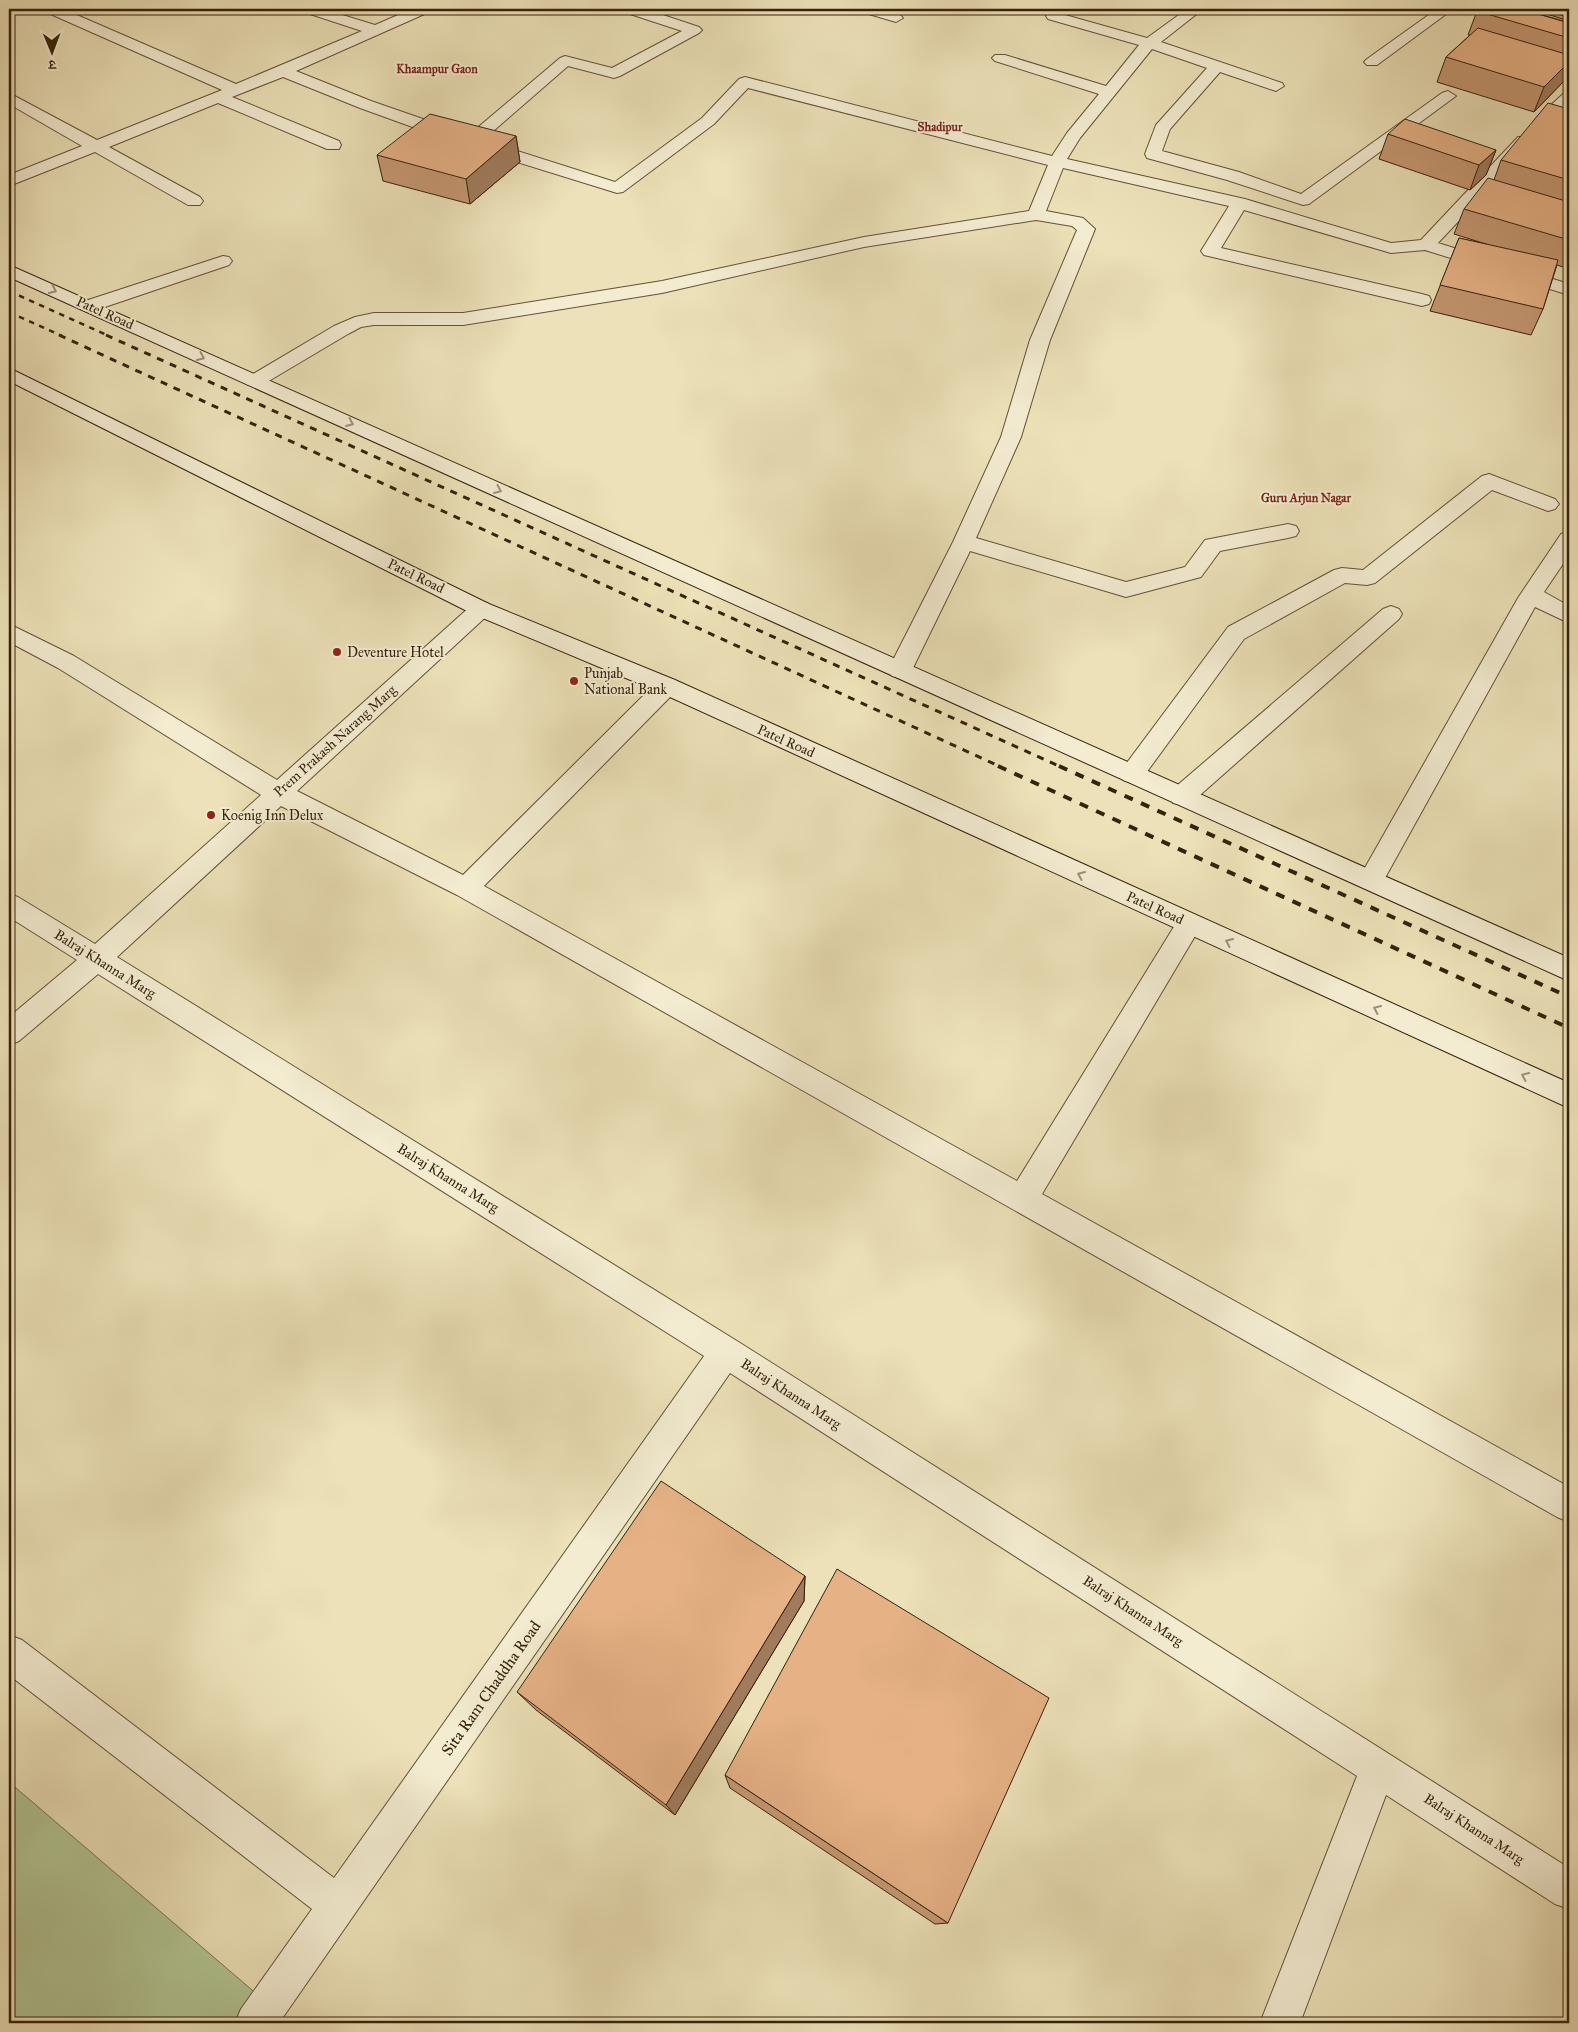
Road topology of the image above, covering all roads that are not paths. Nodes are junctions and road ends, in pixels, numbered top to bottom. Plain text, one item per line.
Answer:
1 (51, 9) edge
2 (309, 9) edge
3 (420, 9) edge
4 (629, 9) edge
5 (867, 9) edge
6 (1196, 9) edge
7 (1446, 9) edge
8 (1053, 16) dead end
9 (896, 18) dead end
10 (376, 30) junction
11 (1149, 43) junction
12 (1000, 58) dead end
13 (1372, 62) dead end
14 (1217, 66) junction
15 (283, 71) junction
16 (1276, 86) dead end
17 (236, 90) junction
18 (1109, 92) junction
19 (1448, 96) dead end
20 (217, 97) junction
21 (1569, 97) edge
22 (9, 98) edge
23 (1542, 122) junction
24 (1569, 129) edge
25 (472, 142) junction
26 (334, 144) dead end
27 (96, 146) junction
28 (1057, 162) junction
29 (11, 178) edge
30 (1472, 196) junction
31 (194, 201) dead end
32 (1490, 201) edge
33 (1239, 203) junction
34 (1036, 215) junction
35 (1426, 245) junction
36 (223, 261) dead end
37 (9, 270) edge
38 (1569, 290) edge
39 (1422, 300) dead end
40 (89, 306) junction
41 (9, 374) edge
42 (255, 380) junction
43 (1548, 504) dead end
44 (1288, 531) dead end
45 (1569, 538) edge
46 (964, 542) junction
47 (1531, 595) junction
48 (481, 608) junction
49 (1391, 614) dead end
50 (1569, 615) edge
51 (9, 632) edge
52 (900, 670) junction
53 (667, 686) junction
54 (1132, 774) junction
55 (278, 793) junction
56 (1182, 796) junction
57 (1371, 880) junction
58 (466, 888) junction
59 (9, 904) edge
60 (1189, 924) junction
61 (97, 959) junction
62 (1569, 970) edge
63 (9, 1032) edge
64 (1569, 1096) edge
65 (1022, 1200) junction
66 (726, 1352) junction
67 (1569, 1505) edge
68 (9, 1653) edge
69 (1378, 1768) junction
70 (1569, 1890) edge
71 (338, 1905) junction
72 (255, 2023) edge
73 (1280, 2023) edge

1 - 17 street
2 - 10 street
3 - 10 street
4 - 25 street
5 - 9 street
6 - 11 street
7 - 13 street
8 - 11 street
10 - 15 street
11 - 14 street
11 - 18 street
12 - 18 street
14 - 16 street
14 - 19 street
15 - 17 street
15 - 25 street
17 - 20 street
18 - 28 street
20 - 26 street
20 - 27 street
21 - 23 street
22 - 27 street
23 - 24 street
23 - 30 street
25 - 28 street
27 - 29 street
27 - 31 street
28 - 33 street
28 - 34 street
30 - 32 street
30 - 35 street
33 - 35 street
33 - 39 street
34 - 42 street
34 - 46 street
35 - 38 street
36 - 40 street
37 -> 40 street, Patel Road
40 -> 42 street, Patel Road
41 - 48 street, Patel Road
42 -> 52 street, Patel Road
43 - 54 street
44 - 46 street
45 - 47 street
46 - 52 street
47 - 50 street
47 - 57 street
48 - 53 street, Patel Road
48 - 55 street, Prem Prakash Narang Marg
49 - 56 street
51 - 55 street
52 - 54 street, Patel Road
53 - 58 street
60 -> 53 street, Patel Road
54 - 56 street, Patel Road
55 - 58 street
55 - 61 street, Prem Prakash Narang Marg
56 - 57 street, Patel Road
57 - 62 street, Patel Road
58 - 65 street
59 - 61 street, Balraj Khanna Marg
64 -> 60 street, Patel Road
60 - 65 street
61 - 63 street, Prem Prakash Narang Marg
61 - 66 street, Balraj Khanna Marg
65 - 67 street
66 - 69 street, Balraj Khanna Marg
66 - 71 street, Sita Ram Chaddha Road
68 - 71 street
69 - 70 street, Balraj Khanna Marg
69 - 73 street
71 - 72 street, Sita Ram Chaddha Road

